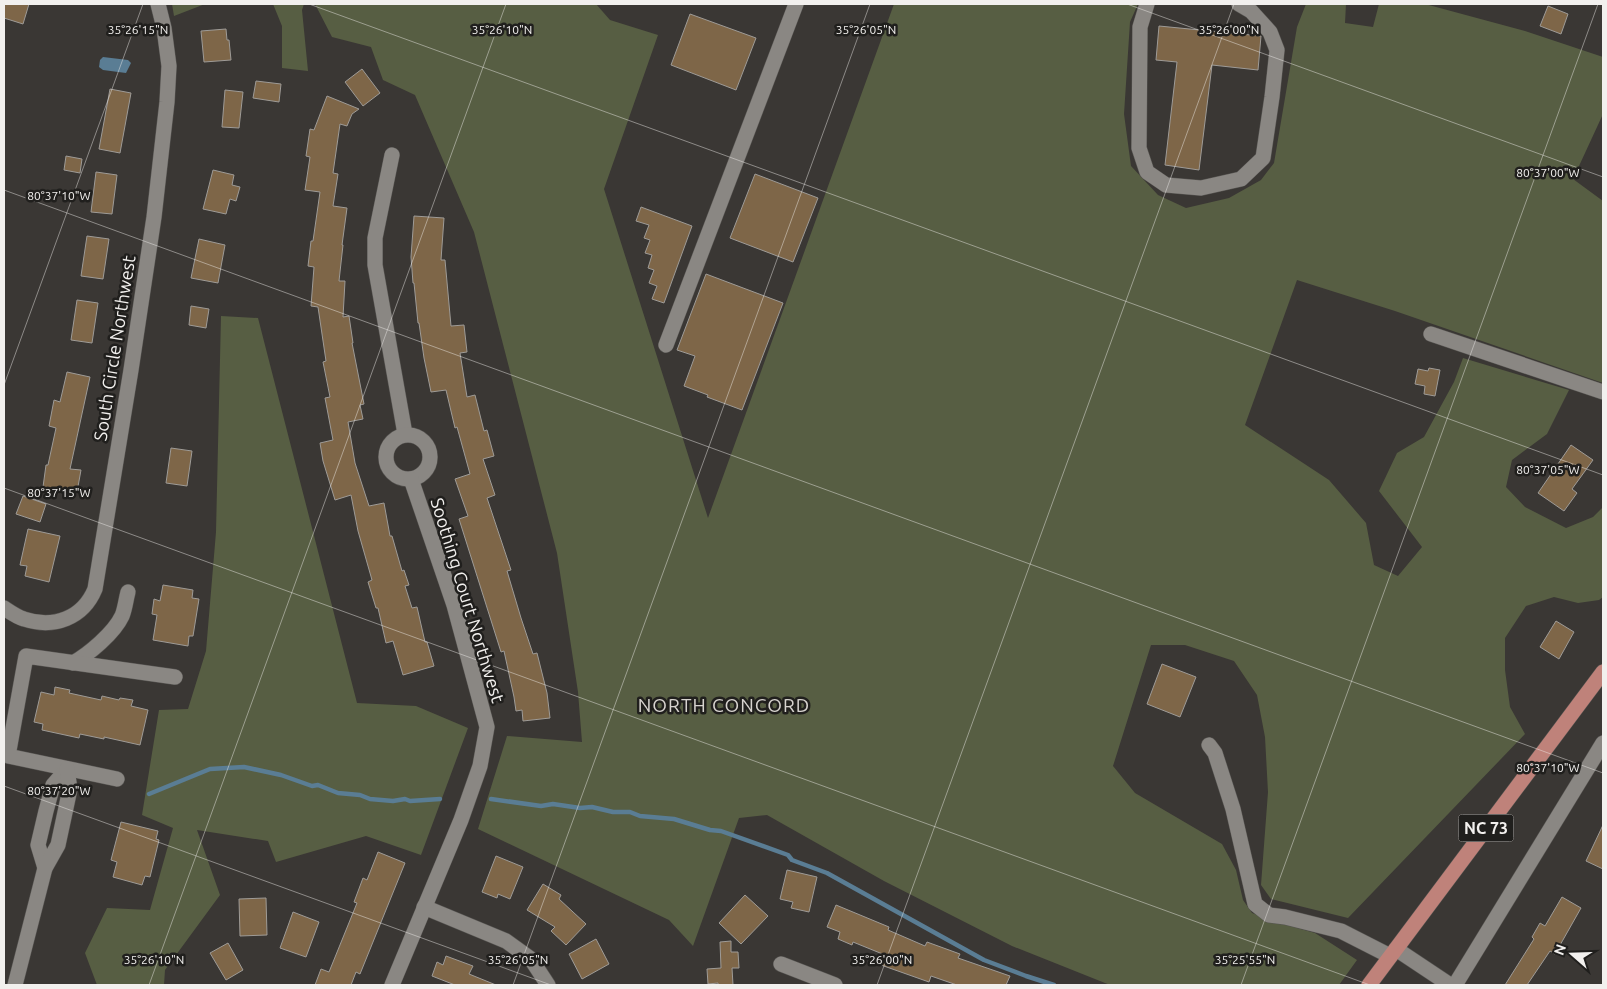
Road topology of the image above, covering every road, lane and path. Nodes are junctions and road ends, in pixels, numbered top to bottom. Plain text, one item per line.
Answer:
1 (158, 4) edge
2 (796, 4) edge
3 (1147, 4) edge
4 (1239, 4) edge
5 (392, 155) dead end
6 (1432, 334) dead end
7 (666, 345) dead end
8 (1603, 392) edge
9 (405, 434) junction
10 (411, 479) junction
11 (128, 592) dead end
12 (4, 608) edge
13 (72, 663) junction
14 (1603, 672) edge
15 (174, 677) dead end
16 (1603, 743) edge
17 (1209, 744) dead end
18 (67, 769) junction
19 (117, 779) dead end
20 (424, 907) junction
21 (1393, 953) junction
22 (781, 964) dead end
23 (15, 985) edge
24 (392, 985) edge
25 (548, 985) edge
26 (835, 985) edge
27 (1369, 985) edge
28 (1450, 985) edge
29 (1455, 985) edge

1 - 12 street, South Circle Northwest
2 - 7 street
3 - 4 street
5 - 9 street
6 - 8 street
9 - 10 street
9 - 10 street
10 - 20 street, Soothing Court Northwest
11 - 13 street
13 - 15 street
13 - 18 street
14 - 21 main road, NC 73
16 - 29 street
17 - 21 street
18 - 19 street
18 - 23 street
20 - 24 street, Soothing Court Northwest
20 - 25 street
21 - 27 main road, NC 73
21 - 28 street
22 - 26 street

